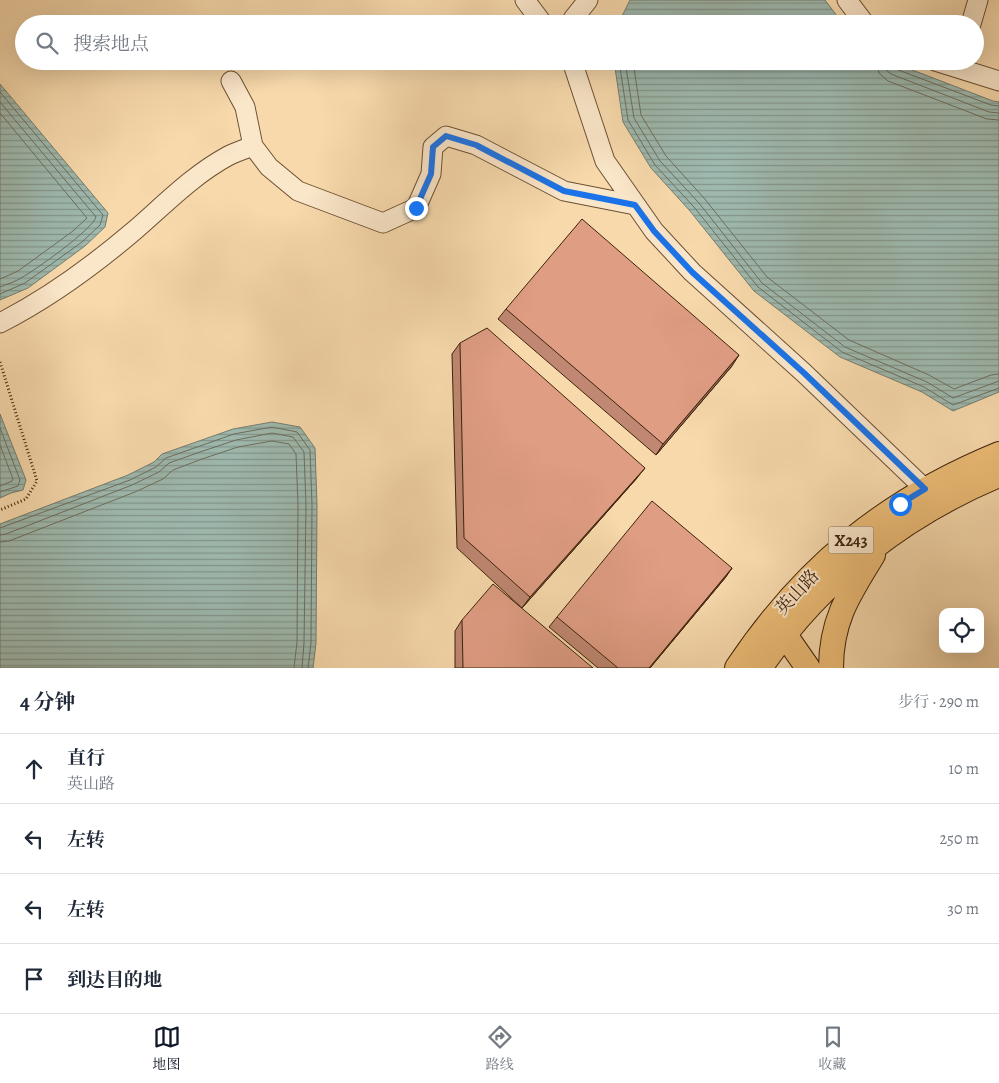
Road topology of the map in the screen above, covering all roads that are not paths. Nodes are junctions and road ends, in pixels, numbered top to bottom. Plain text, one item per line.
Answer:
1 (526, 0) edge
2 (588, 0) edge
3 (847, 0) edge
4 (978, 0) edge
5 (537, 15) edge
6 (576, 15) edge
7 (858, 15) edge
8 (974, 15) edge
9 (575, 70) edge
10 (971, 70) edge
11 (232, 81) dead end
12 (999, 81) edge
13 (253, 146) junction
14 (635, 205) junction
15 (0, 323) edge
16 (999, 454) edge
17 (999, 475) edge
18 (925, 489) junction
19 (882, 540) junction
20 (779, 626) junction
21 (762, 660) edge
22 (737, 668) edge
23 (808, 668) edge
24 (831, 668) edge

1 - 5 street
2 - 6 street
3 - 7 street
4 - 8 street
9 - 14 street
10 - 12 street
11 - 13 street
13 - 14 street
13 - 15 street
14 - 18 street
16 - 18 main road, 英山路 / X243
17 - 19 main road, 英山路 / X243
18 - 20 main road, 英山路 / X243
19 - 20 main road, 英山路 / X243
19 - 24 main road
20 - 21 main road, 英山路 / X243
20 - 23 main road
21 - 22 main road, 英山路 / X243

